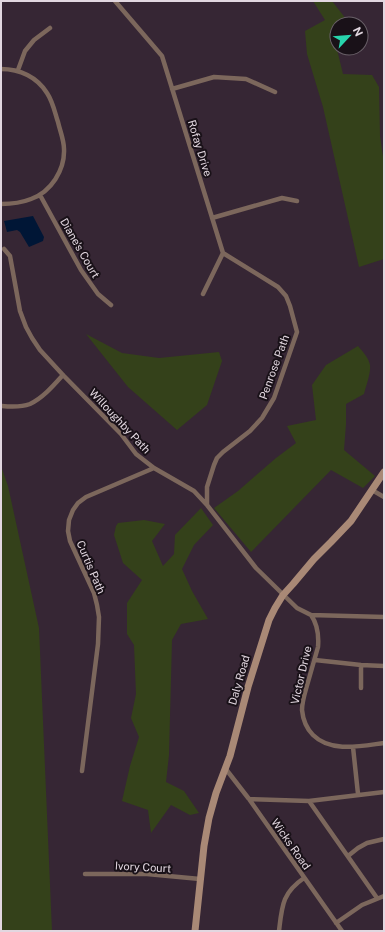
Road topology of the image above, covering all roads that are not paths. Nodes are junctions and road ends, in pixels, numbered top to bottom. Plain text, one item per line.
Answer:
1 (115, 1) edge
2 (50, 28) dead end
3 (1, 69) edge
4 (18, 70) junction
5 (172, 89) junction
6 (275, 92) dead end
7 (40, 195) junction
8 (297, 201) dead end
9 (1, 204) edge
10 (212, 218) junction
11 (4, 249) dead end
12 (223, 253) junction
13 (203, 294) dead end
14 (111, 305) dead end
15 (63, 375) junction
16 (2, 406) dead end
17 (154, 468) junction
18 (384, 472) edge
19 (372, 490) junction
20 (384, 497) edge
21 (207, 505) junction
22 (283, 594) junction
23 (311, 615) junction
24 (384, 617) edge
25 (315, 660) junction
26 (361, 665) junction
27 (384, 666) edge
28 (361, 688) dead end
29 (384, 743) edge
30 (353, 747) junction
31 (225, 768) junction
32 (82, 770) dead end
33 (384, 792) edge
34 (358, 794) junction
35 (249, 799) junction
36 (309, 801) junction
37 (384, 839) edge
38 (348, 856) junction
39 (85, 874) dead end
40 (304, 878) junction
41 (200, 879) junction
42 (384, 896) edge
43 (377, 898) junction
44 (336, 923) junction
45 (195, 931) edge
46 (279, 931) edge
47 (342, 931) edge

1 - 5 street, Rofay Drive
2 - 4 street
3 - 4 street
4 - 7 street
5 - 6 street
5 - 10 street, Rofay Drive
7 - 9 street
7 - 14 street, Diane's Court
8 - 10 street
10 - 12 street, Rofay Drive
11 - 15 street, Willoughby Path
12 - 13 street
12 - 21 street, Penrose Path
15 - 16 street
15 - 17 street, Willoughby Path
17 - 21 street, Willoughby Path
17 - 32 street, Curtis Path
18 - 19 street, Daly Road
19 - 20 street
19 - 22 street, Daly Road
21 - 22 street, Willoughby Path
22 - 23 street, Willoughby Path
22 - 31 street, Daly Road
23 - 24 street
23 - 25 street, Victor Drive
25 - 26 street
25 - 30 street, Victor Drive
26 - 27 street
26 - 28 street
29 - 30 street, Victor Drive
30 - 34 street
31 - 35 street, Wicks Road
31 - 41 street, Daly Road
33 - 34 street
34 - 36 street
35 - 36 street
35 - 40 street, Wicks Road
36 - 38 street
37 - 38 street
38 - 43 street
39 - 41 street, Ivory Court
40 - 44 street, Wicks Road
40 - 46 street
41 - 45 street, Daly Road
42 - 43 street
43 - 44 street
44 - 47 street, Wicks Road

